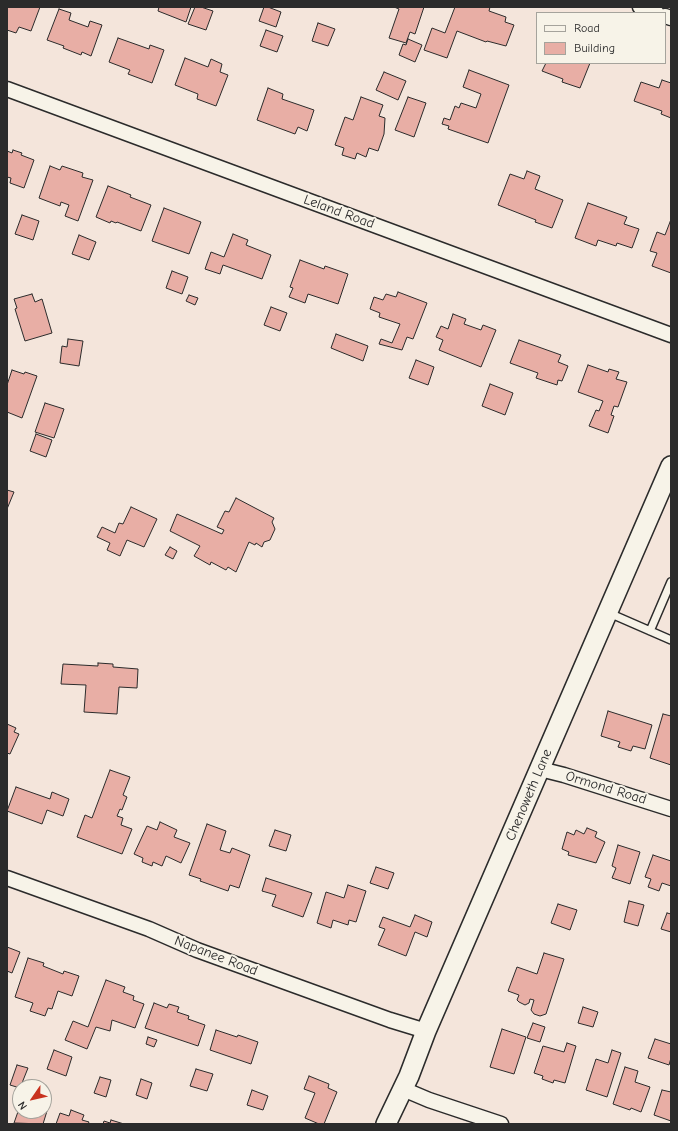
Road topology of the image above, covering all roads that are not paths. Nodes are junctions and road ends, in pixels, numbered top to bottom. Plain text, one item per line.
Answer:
1 (640, 7) edge
2 (653, 12) edge
3 (7, 89) edge
4 (671, 335) edge
5 (671, 466) edge
6 (667, 487) edge
7 (671, 582) edge
8 (608, 612) junction
9 (650, 631) junction
10 (671, 640) edge
11 (540, 769) junction
12 (671, 808) edge
13 (7, 878) edge
14 (426, 1031) junction
15 (403, 1089) junction
16 (386, 1124) edge
17 (501, 1124) edge

1 - 2 street
3 - 4 street, Leland Road
5 - 6 main road, Chenoweth Lane
6 - 8 main road, Chenoweth Lane
7 - 9 lane
8 - 9 lane
8 - 11 main road, Chenoweth Lane
9 - 10 lane
11 - 12 street, Ormond Road
11 - 14 main road, Chenoweth Lane
13 - 14 street, Napanee Road
14 - 15 main road, Chenoweth Lane
15 - 16 main road, Chenoweth Lane
15 - 17 street

